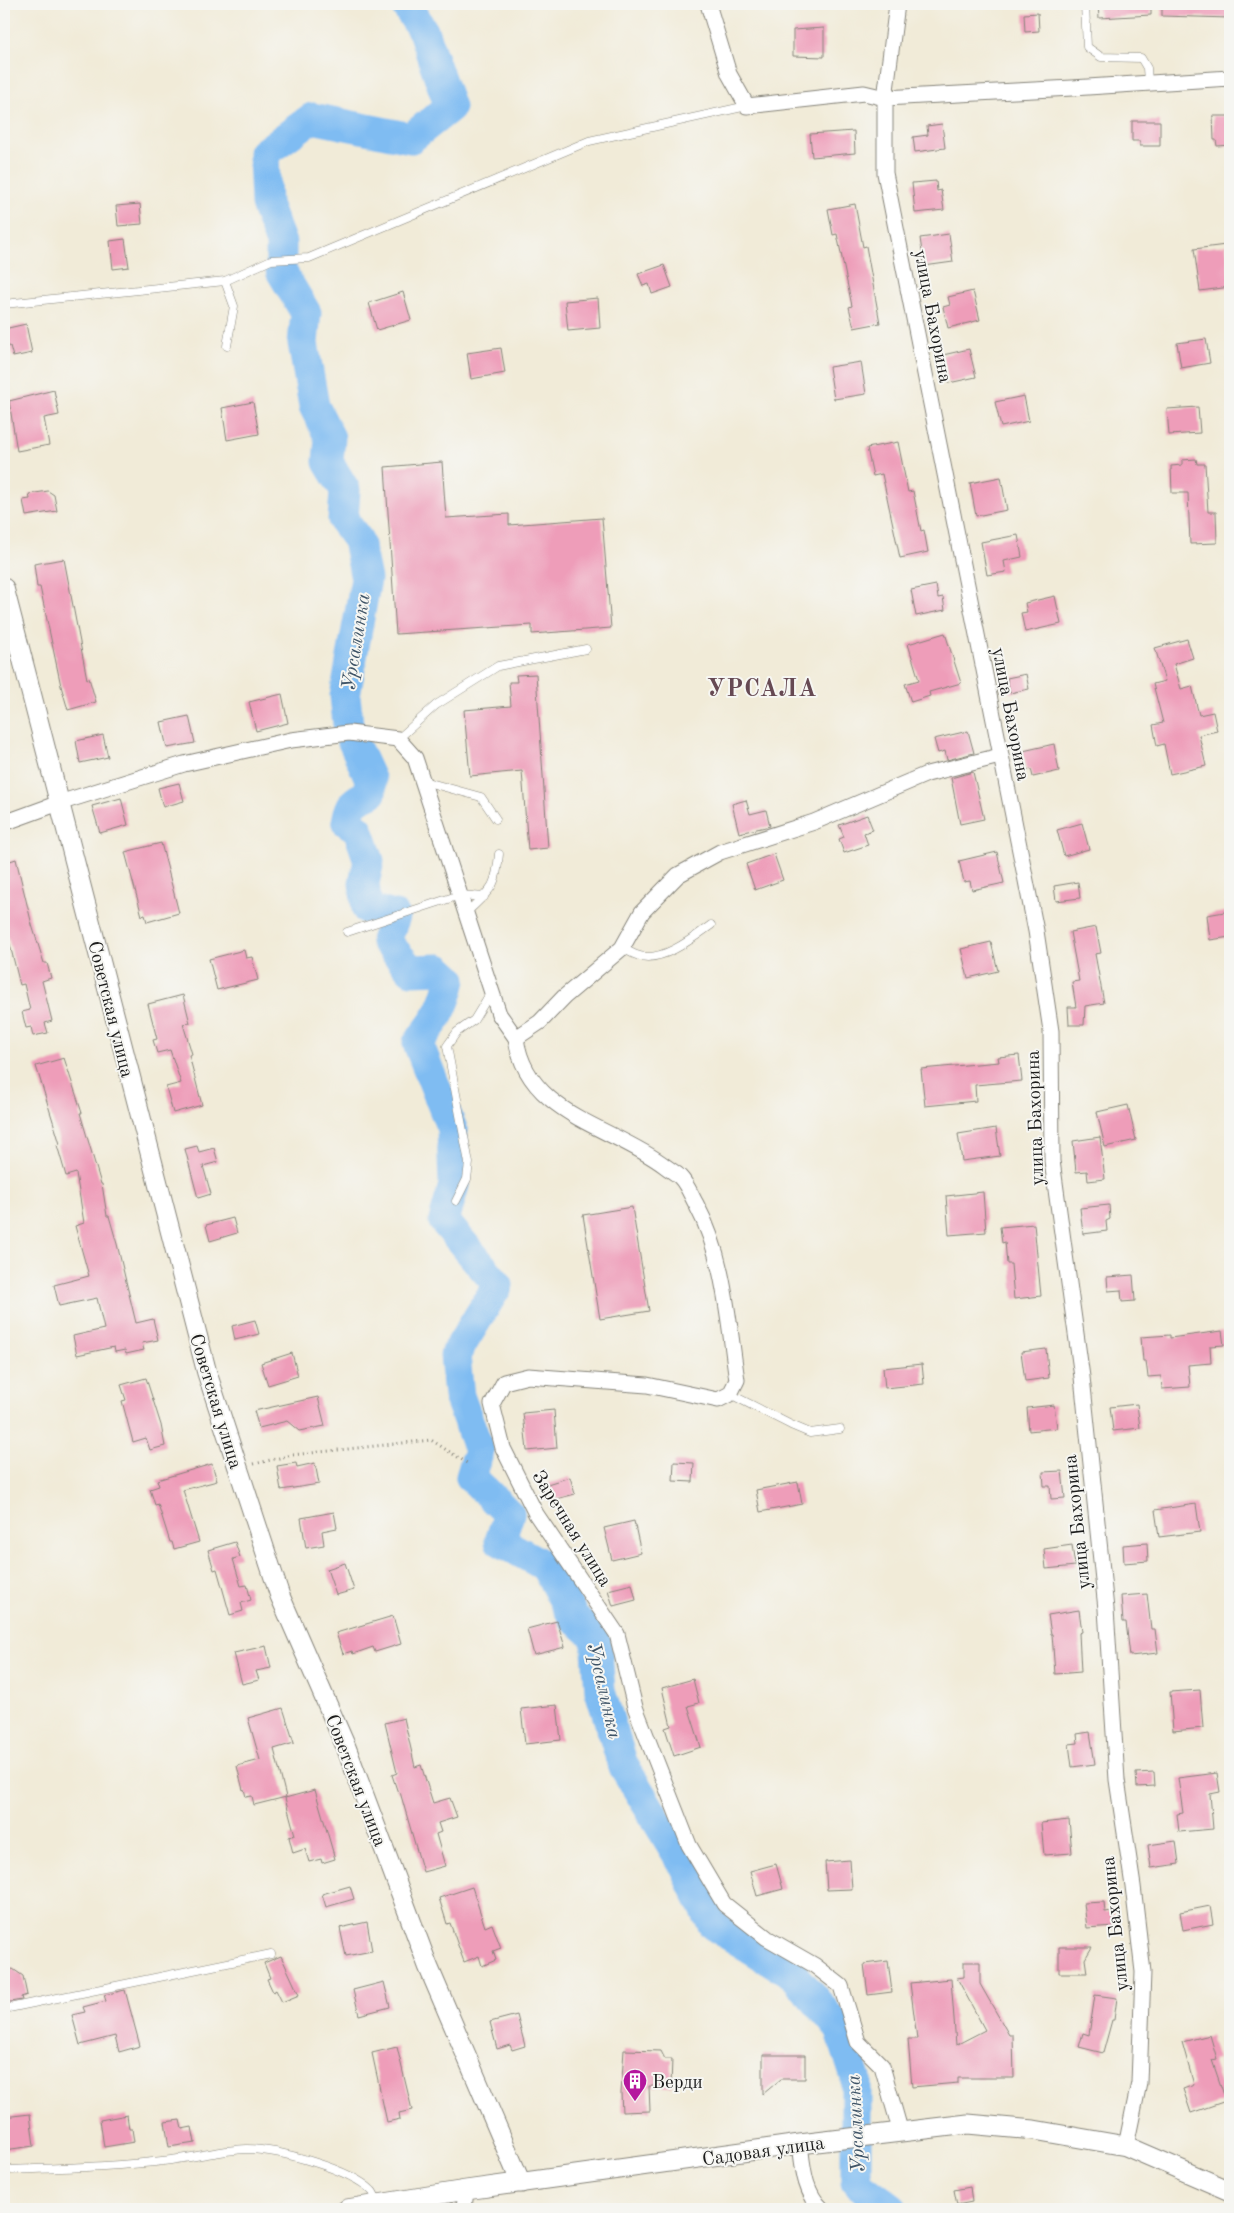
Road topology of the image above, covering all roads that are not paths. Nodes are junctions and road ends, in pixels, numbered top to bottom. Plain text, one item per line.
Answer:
1 (708, 4) edge
2 (897, 4) edge
3 (1085, 4) edge
4 (1230, 78) edge
5 (1148, 82) junction
6 (885, 98) junction
7 (747, 106) junction
8 (225, 281) junction
9 (4, 304) edge
10 (227, 346) dead end
11 (4, 588) edge
12 (586, 649) dead end
13 (398, 739) junction
14 (1000, 756) junction
15 (423, 781) junction
16 (59, 803) junction
17 (496, 819) dead end
18 (4, 823) edge
19 (499, 854) dead end
20 (460, 895) junction
21 (484, 897) junction
22 (466, 912) junction
23 (711, 925) dead end
24 (348, 932) dead end
25 (622, 948) junction
26 (492, 991) junction
27 (516, 1038) junction
28 (456, 1201) dead end
29 (730, 1394) junction
30 (840, 1430) dead end
31 (271, 1954) dead end
32 (4, 2009) edge
33 (901, 2133) junction
34 (800, 2144) junction
35 (1126, 2146) junction
36 (4, 2170) edge
37 (521, 2183) junction
38 (466, 2190) junction
39 (1230, 2191) edge
40 (379, 2205) junction
41 (347, 2209) edge
42 (464, 2209) edge
43 (822, 2209) edge

1 - 7 street
2 - 6 street, улица Бахорина
3 - 5 lane
4 - 5 street
5 - 6 street
6 - 7 street
6 - 14 street, улица Бахорина
7 - 8 lane
8 - 9 lane
8 - 10 lane
11 - 16 street, Советская улица
12 - 13 lane
13 - 15 street
13 - 16 street
14 - 25 street
14 - 35 street, улица Бахорина
15 - 17 lane
15 - 20 street
16 - 18 street
16 - 37 street, Советская улица
19 - 21 lane
20 - 21 lane
20 - 22 street
20 - 24 lane
21 - 22 lane
22 - 26 street
23 - 25 lane
25 - 27 street
26 - 27 street
26 - 28 lane
27 - 29 street
29 - 30 lane
29 - 33 street, Заречная улица
31 - 32 lane
33 - 34 street, Садовая улица
33 - 35 street, Садовая улица
34 - 37 street, Садовая улица
34 - 43 street
35 - 39 street, Садовая улица
36 - 40 lane
37 - 38 street, Садовая улица
38 - 40 street, Садовая улица
38 - 42 street
40 - 41 street, Садовая улица

